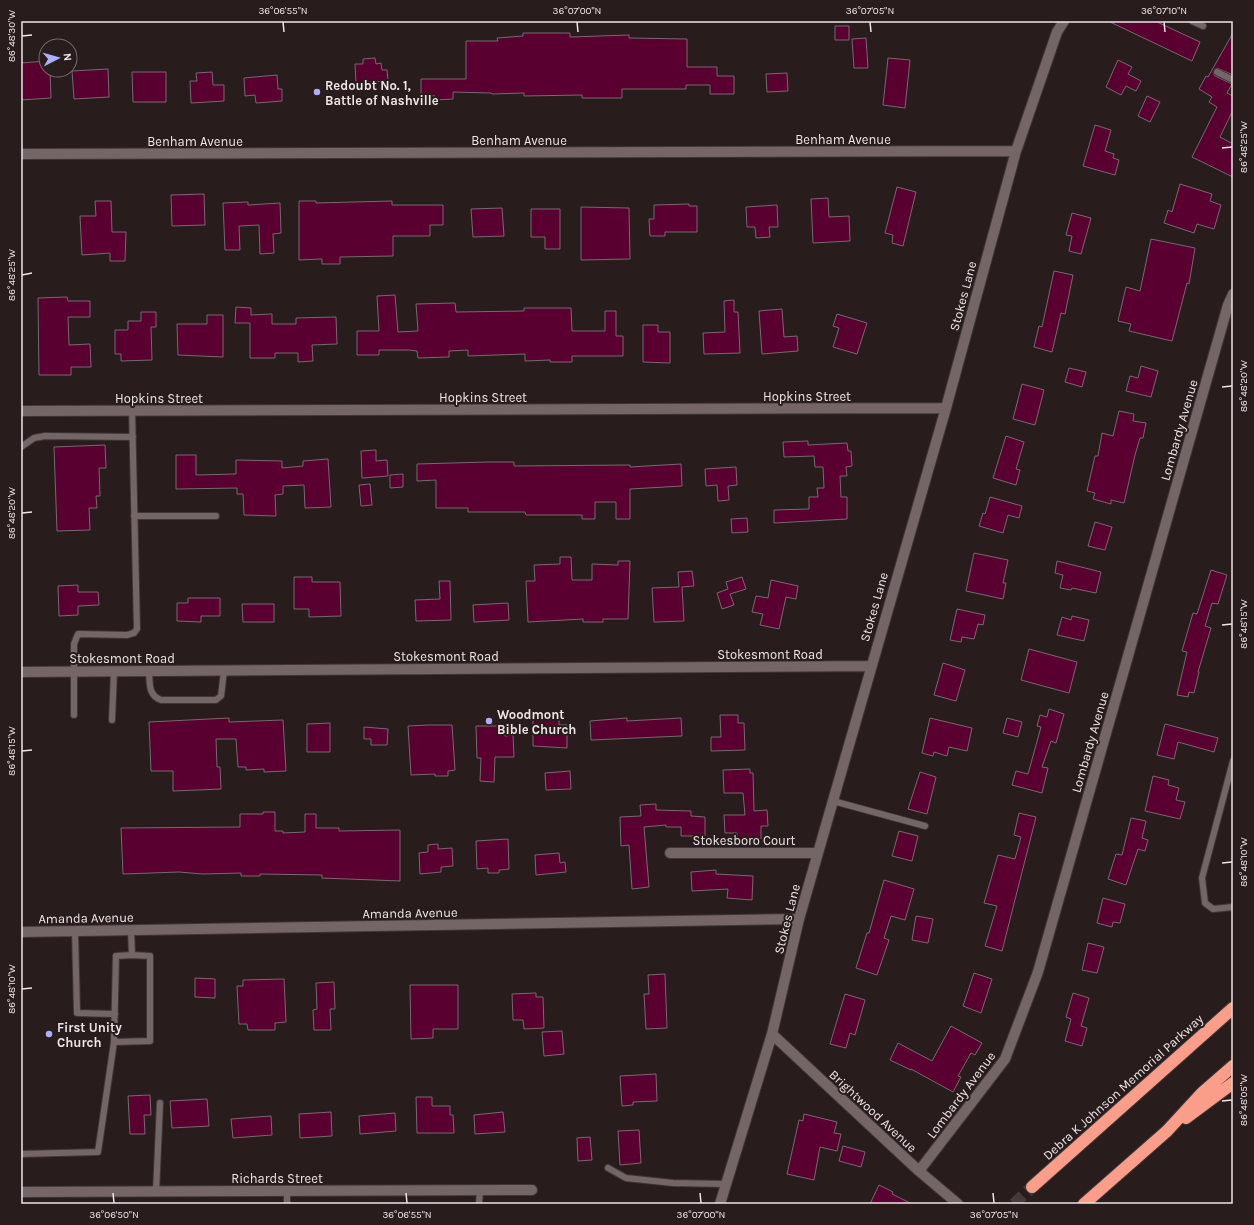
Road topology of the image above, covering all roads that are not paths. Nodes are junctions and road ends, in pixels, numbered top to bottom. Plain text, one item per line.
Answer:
1 (1064, 21) edge
2 (1192, 21) edge
3 (1203, 26) dead end
4 (1217, 72) dead end
5 (1233, 80) edge
6 (1016, 151) junction
7 (21, 154) edge
8 (1233, 294) edge
9 (946, 408) junction
10 (21, 411) edge
11 (132, 411) junction
12 (132, 437) junction
13 (21, 447) edge
14 (134, 516) junction
15 (216, 516) dead end
16 (871, 666) junction
17 (224, 670) junction
18 (114, 671) junction
19 (150, 671) junction
20 (21, 672) edge
21 (75, 672) junction
22 (74, 715) dead end
23 (112, 720) dead end
24 (1233, 761) edge
25 (833, 801) junction
26 (925, 826) dead end
27 (670, 852) dead end
28 (818, 854) junction
29 (1233, 907) edge
30 (799, 919) junction
31 (131, 930) junction
32 (75, 931) junction
33 (21, 932) edge
34 (132, 955) junction
35 (1233, 1008) edge
36 (115, 1014) junction
37 (772, 1034) junction
38 (114, 1042) junction
39 (1233, 1066) edge
40 (1233, 1083) edge
41 (160, 1103) dead end
42 (1167, 1131) junction
43 (21, 1154) edge
44 (608, 1168) dead end
45 (918, 1171) junction
46 (726, 1184) junction
47 (1032, 1187) tunnel mouth
48 (480, 1190) junction
49 (532, 1190) dead end
50 (287, 1191) junction
51 (21, 1192) edge
52 (156, 1192) junction
53 (287, 1204) edge
54 (479, 1204) edge
55 (720, 1204) edge
56 (958, 1204) edge
57 (1084, 1204) edge

1 - 6 street, Stokes Lane
2 - 3 lane
4 - 5 lane
6 - 7 street, Benham Avenue
6 - 9 street, Stokes Lane
8 - 45 street, Lombardy Avenue
9 - 11 street, Hopkins Street
9 - 16 street, Stokes Lane
10 - 11 street, Hopkins Street
11 - 12 lane
12 - 13 lane
12 - 14 lane
14 - 15 lane
14 - 21 lane
16 - 17 street, Stokesmont Road
16 - 25 street, Stokes Lane
17 - 19 street, Stokesmont Road
17 - 19 lane
18 - 19 street, Stokesmont Road
18 - 21 street, Stokesmont Road
18 - 23 lane
20 - 21 street, Stokesmont Road
21 - 22 lane
24 - 29 lane
25 - 26 lane
25 - 28 street, Stokes Lane
27 - 28 street, Stokesboro Court
28 - 30 street, Stokes Lane
30 - 31 street, Amanda Avenue
30 - 37 street, Stokes Lane
31 - 32 street, Amanda Avenue
31 - 34 lane
32 - 33 street, Amanda Avenue
32 - 36 lane
34 - 36 lane
34 - 38 lane
35 - 47 highway, Debra K Johnson Memorial Parkway
36 - 38 lane
37 - 45 street, Brightwood Avenue
37 - 46 street, Stokes Lane
38 - 43 lane
39 - 42 highway
40 - 42 highway
41 - 52 lane
42 - 57 highway
44 - 46 lane
45 - 56 street, Brightwood Avenue
46 - 55 street, Stokes Lane
48 - 49 street, Richards Street
48 - 50 street, Richards Street
48 - 54 lane
50 - 52 street, Richards Street
50 - 53 lane
51 - 52 street, Richards Street

